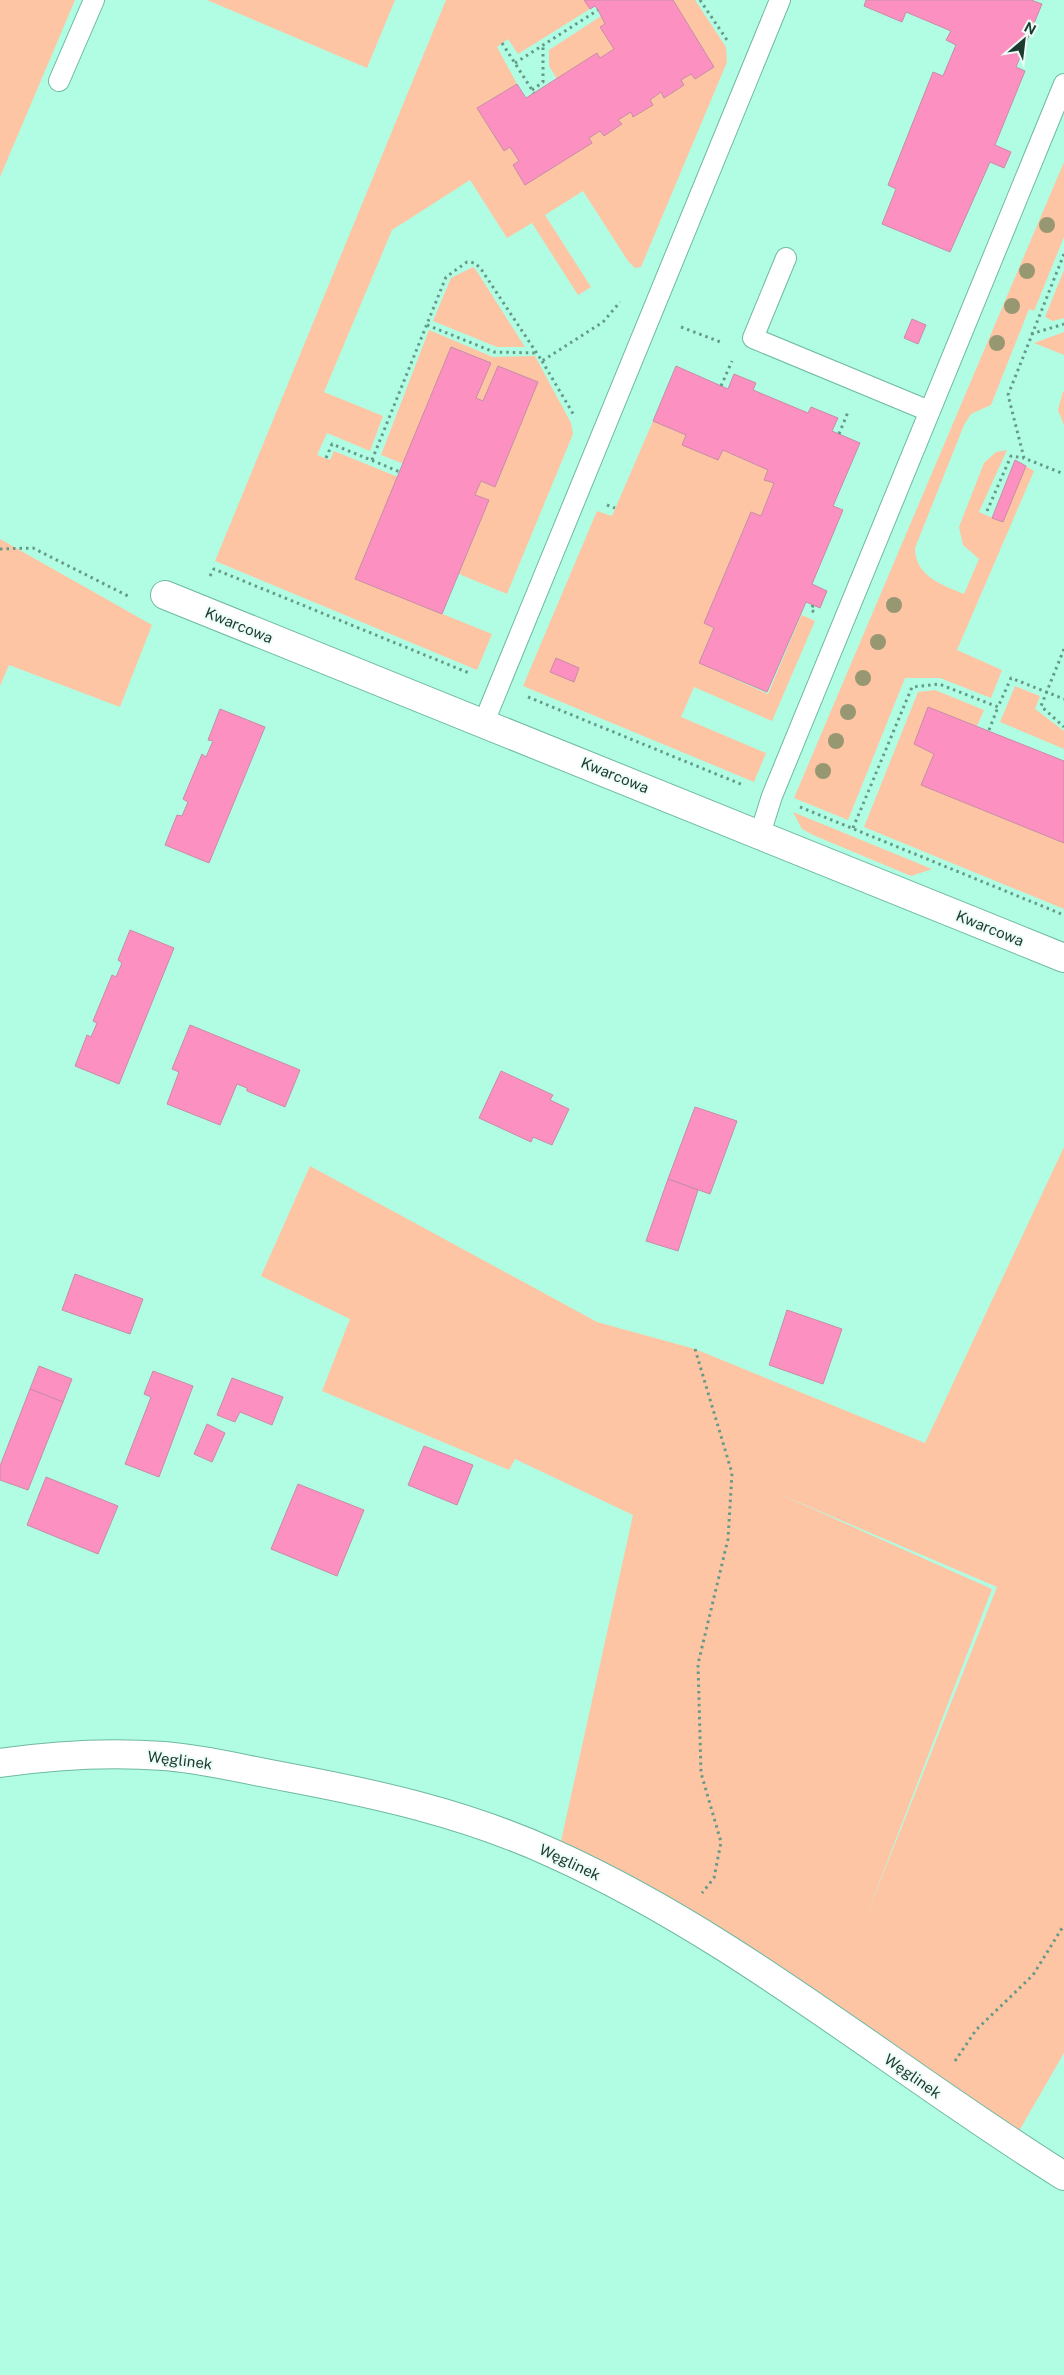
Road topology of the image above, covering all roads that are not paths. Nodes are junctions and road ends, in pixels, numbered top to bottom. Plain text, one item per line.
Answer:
1 (94, 0) edge
2 (780, 0) edge
3 (58, 81) dead end
4 (1064, 84) edge
5 (786, 258) dead end
6 (929, 411) junction
7 (165, 594) dead end
8 (484, 722) junction
9 (760, 834) junction
10 (1064, 958) edge
11 (0, 1763) edge
12 (1064, 2176) edge

1 - 3 lane
2 - 8 lane
4 - 6 lane
5 - 6 lane
6 - 9 lane
7 - 8 street, Kwarcowa
8 - 9 street, Kwarcowa
9 - 10 street, Kwarcowa
11 - 12 street, Węglinek

